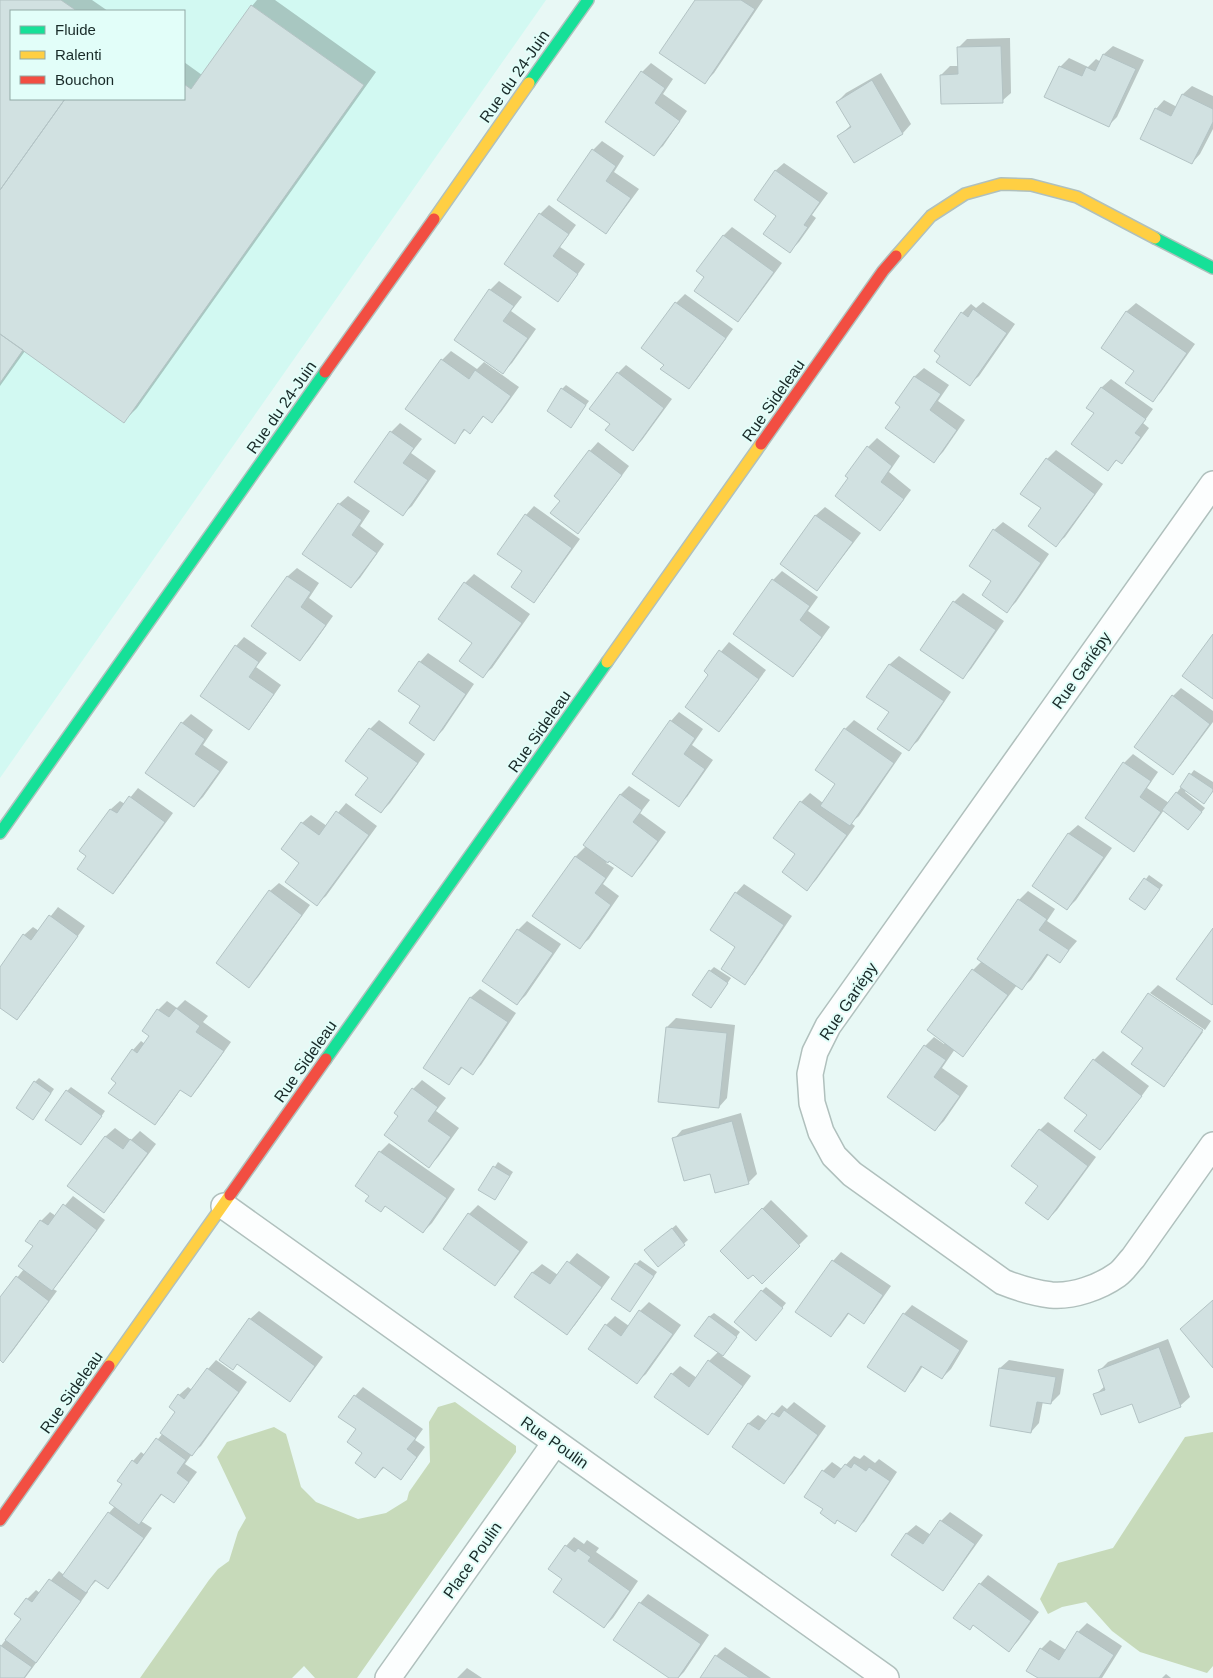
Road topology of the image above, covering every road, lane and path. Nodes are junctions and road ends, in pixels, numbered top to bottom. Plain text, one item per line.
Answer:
1 (588, 0) edge
2 (1213, 268) edge
3 (1213, 484) edge
4 (0, 833) edge
5 (1213, 1145) edge
6 (224, 1206) junction
7 (555, 1443) junction
8 (0, 1520) edge
9 (388, 1678) edge
10 (886, 1678) edge

1 - 4 street, Rue du 24-Juin
2 - 6 street, Rue Sideleau
3 - 5 street, Rue Gariépy
6 - 7 street, Rue Poulin
6 - 8 street, Rue Sideleau
7 - 9 street, Place Poulin
7 - 10 street, Rue Poulin

